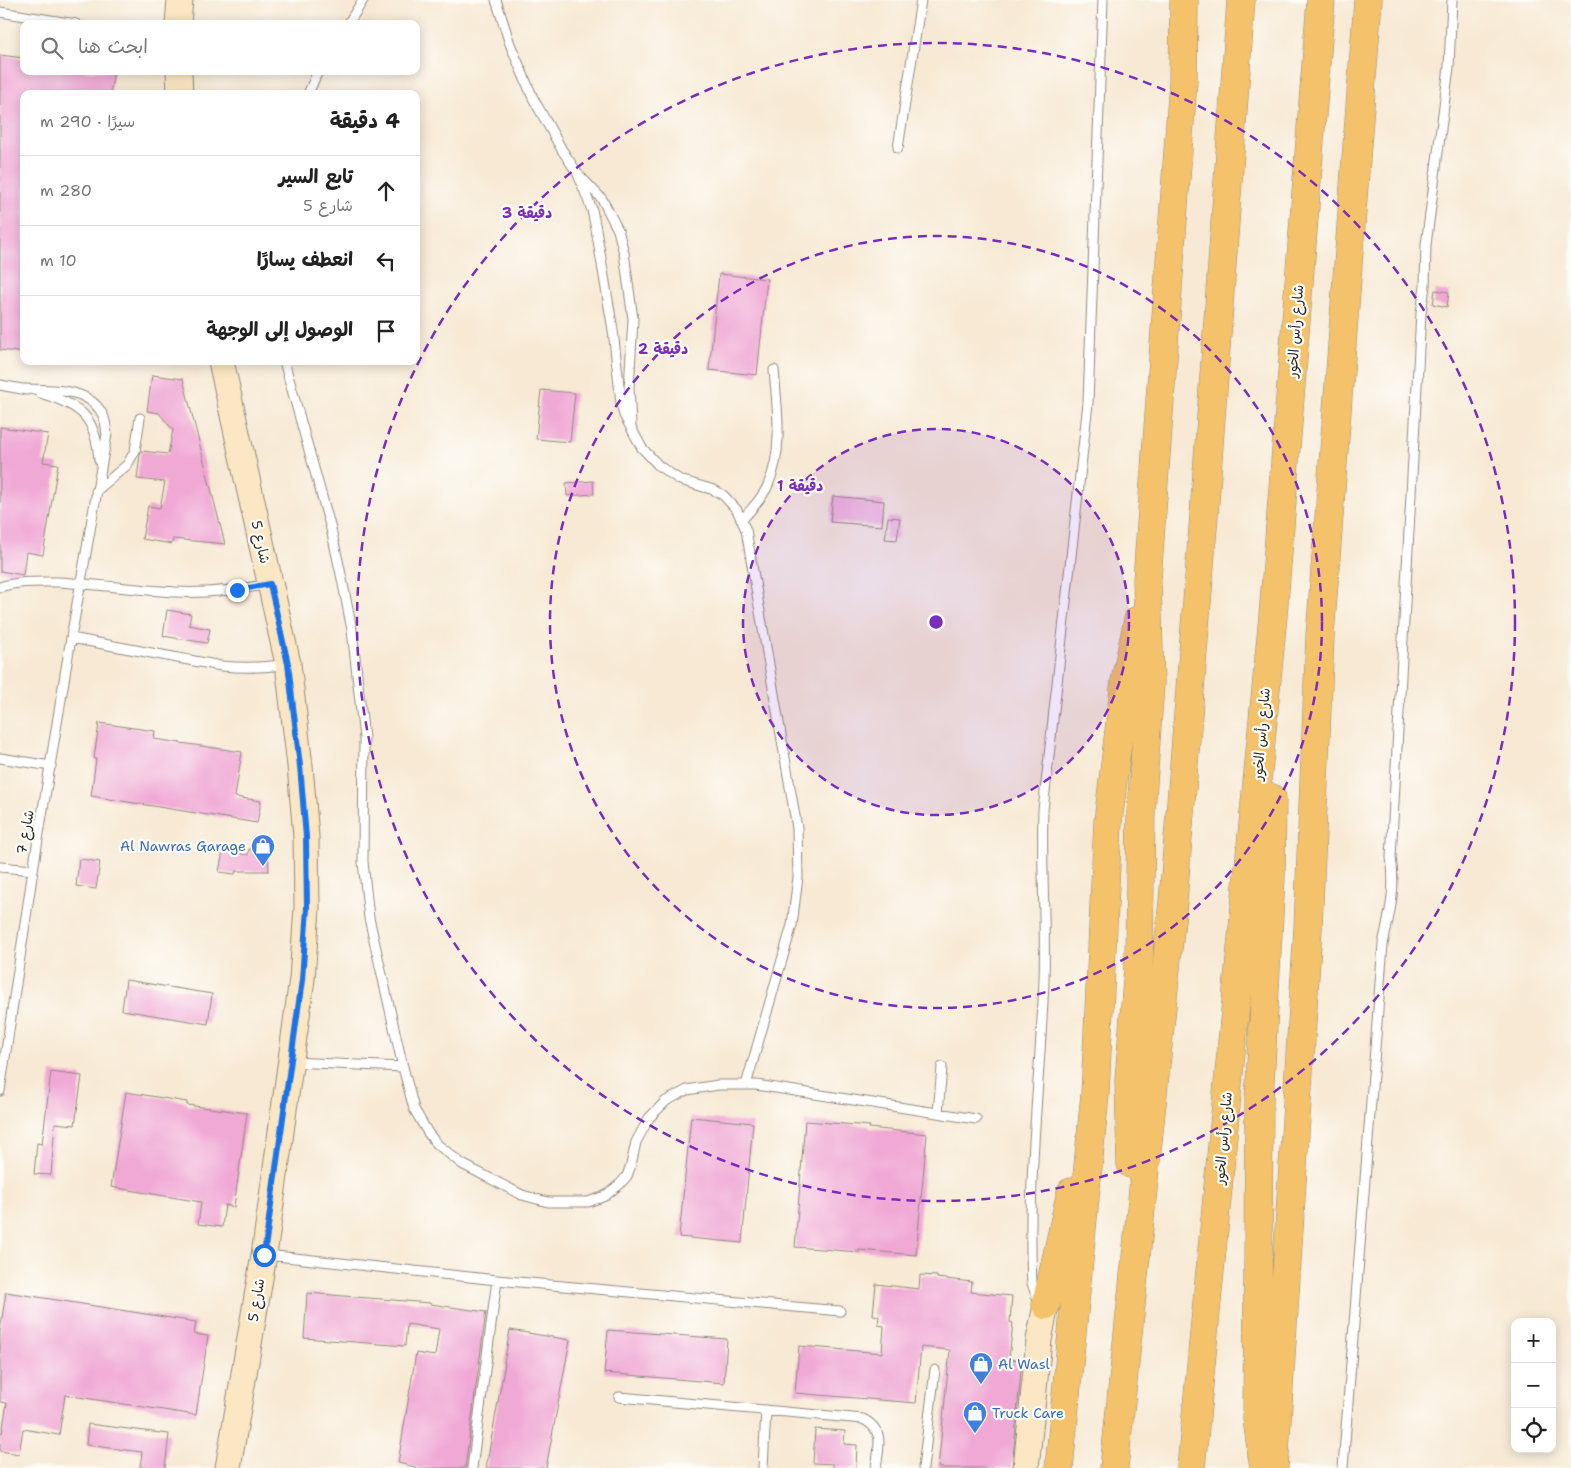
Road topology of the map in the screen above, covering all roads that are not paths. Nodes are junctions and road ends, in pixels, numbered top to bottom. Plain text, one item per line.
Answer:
1 (180, 0) edge
2 (363, 0) edge
3 (496, 0) edge
4 (921, 0) edge
5 (1103, 0) edge
6 (1184, 0) edge
7 (1190, 0) edge
8 (1241, 0) edge
9 (1321, 0) edge
10 (1368, 0) edge
11 (1452, 0) edge
12 (0, 12) edge
13 (51, 20) edge
14 (178, 20) edge
15 (350, 20) edge
16 (179, 75) edge
17 (316, 75) edge
18 (1183, 81) junction
19 (180, 90) edge
20 (310, 90) edge
21 (898, 148) dead end
22 (578, 174) junction
23 (223, 365) edge
24 (285, 365) edge
25 (774, 370) dead end
26 (0, 385) edge
27 (23, 389) junction
28 (140, 418) dead end
29 (631, 425) junction
30 (100, 473) junction
31 (96, 491) junction
32 (742, 520) junction
33 (1147, 580) junction
34 (80, 583) junction
35 (270, 584) junction
36 (0, 586) edge
37 (1273, 616) junction
38 (70, 638) junction
39 (288, 664) junction
40 (0, 758) edge
41 (51, 766) junction
42 (0, 867) edge
43 (33, 870) junction
44 (1099, 1013) junction
45 (291, 1062) junction
46 (403, 1067) junction
47 (942, 1067) dead end
48 (746, 1085) junction
49 (0, 1091) edge
50 (938, 1113) junction
51 (976, 1119) dead end
52 (264, 1255) junction
53 (497, 1280) junction
54 (1133, 1283) junction
55 (1046, 1305) junction
56 (840, 1311) dead end
57 (935, 1370) dead end
58 (618, 1397) dead end
59 (766, 1410) junction
60 (228, 1468) edge
61 (472, 1468) edge
62 (763, 1468) edge
63 (876, 1468) edge
64 (924, 1468) edge
65 (1026, 1468) edge
66 (1059, 1468) edge
67 (1114, 1468) edge
68 (1192, 1468) edge
69 (1264, 1468) edge
70 (1274, 1468) edge
71 (1343, 1468) edge

1 - 14 street
2 - 15 lane
3 - 22 lane
4 - 21 lane
5 - 55 lane
6 - 18 highway
7 - 18 highway
8 - 54 highway
9 - 37 highway, شارع رأس الخور
10 - 70 highway
11 - 71 lane
12 - 13 lane
16 - 19 street
17 - 20 lane
18 - 33 highway
22 - 29 lane
22 - 29 lane
23 - 35 street, شارع 5
24 - 46 lane
25 - 32 lane
26 - 27 lane
27 - 30 lane
27 - 30 lane
28 - 31 lane
29 - 32 lane
30 - 31 lane, شارع 7
31 - 34 lane, شارع 7
32 - 48 lane
33 - 44 highway
33 - 54 highway
34 - 35 lane
34 - 36 lane
34 - 38 lane, شارع 7
35 - 39 street, شارع 5
37 - 68 highway, شارع رأس الخور
37 - 69 highway
38 - 39 lane
38 - 41 lane, شارع 7
39 - 45 street, شارع 5
40 - 41 lane
41 - 43 lane, شارع 7
42 - 43 lane
43 - 49 lane, شارع 7
44 - 55 highway
44 - 66 highway
45 - 46 lane
45 - 52 street, شارع 5
46 - 48 lane
47 - 50 lane
48 - 50 lane
50 - 51 lane
52 - 53 lane
52 - 60 street, شارع 5
53 - 56 lane
53 - 61 lane
54 - 67 highway
55 - 65 street
57 - 64 lane
58 - 59 lane
59 - 62 lane
59 - 63 lane

